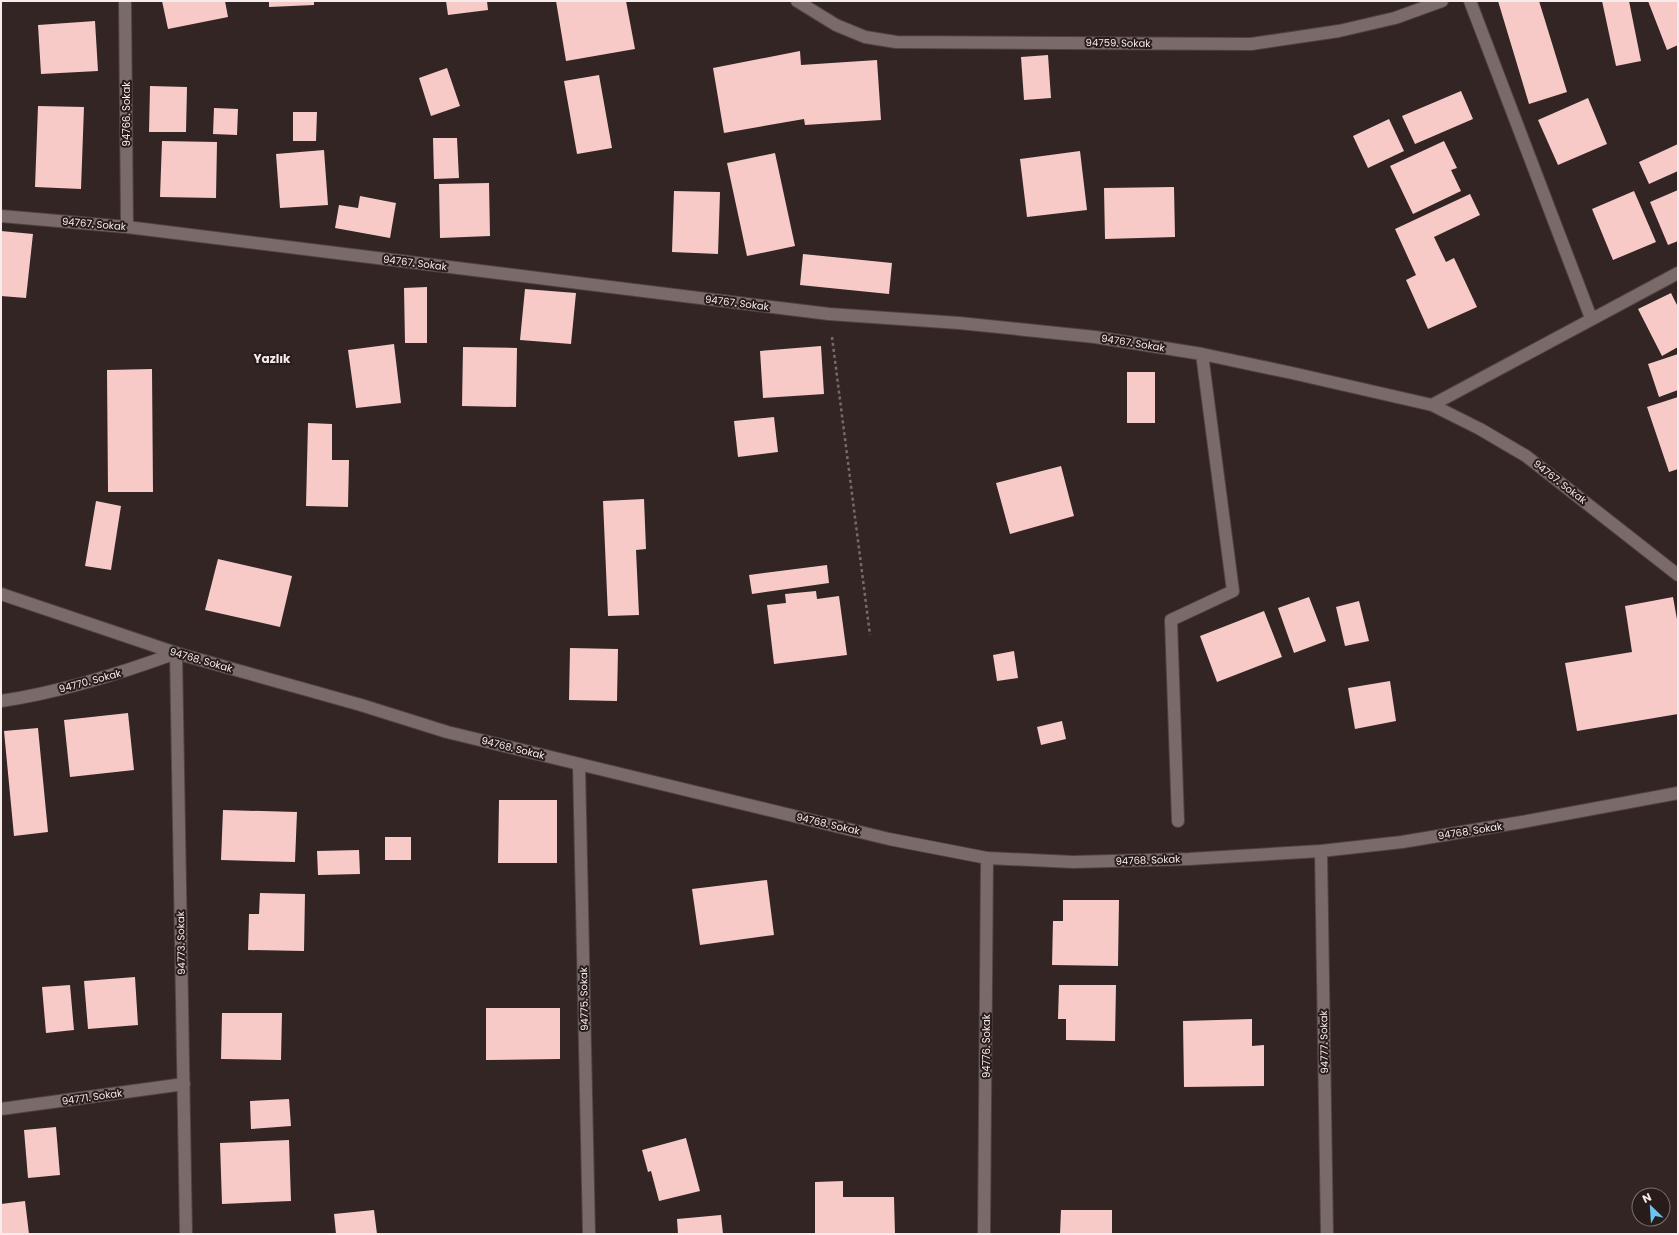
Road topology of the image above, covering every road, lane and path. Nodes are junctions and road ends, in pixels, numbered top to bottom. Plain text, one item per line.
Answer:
1 (125, 1) edge
2 (797, 1) edge
3 (1442, 1) edge
4 (1470, 1) edge
5 (1, 216) edge
6 (126, 227) junction
7 (1678, 273) edge
8 (830, 314) junction
9 (1591, 318) junction
10 (1202, 354) junction
11 (1432, 405) junction
12 (1678, 575) edge
13 (1, 594) edge
14 (870, 634) dead end
15 (176, 653) junction
16 (1, 701) edge
17 (579, 765) junction
18 (1678, 793) edge
19 (1178, 821) dead end
20 (1321, 851) junction
21 (987, 858) junction
22 (184, 1084) junction
23 (1, 1109) edge
24 (186, 1234) edge
25 (589, 1234) edge
26 (984, 1234) edge
27 (1327, 1234) edge

1 - 6 street, 94766. Sokak
2 - 3 street, 94759. Sokak
4 - 9 street
5 - 6 street, 94767. Sokak
6 - 8 street, 94767. Sokak
7 - 9 street
8 - 10 street, 94767. Sokak
8 - 14 path
9 - 11 street
10 - 11 street, 94767. Sokak
10 - 19 street
11 - 12 street, 94767. Sokak
13 - 15 street, 94768. Sokak
15 - 16 street, 94770. Sokak
15 - 17 street, 94768. Sokak
15 - 22 street, 94773. Sokak
17 - 21 street, 94768. Sokak
17 - 25 street, 94775. Sokak
18 - 20 street, 94768. Sokak
20 - 21 street, 94768. Sokak
20 - 27 street, 94777. Sokak
21 - 26 street, 94776. Sokak
22 - 23 street, 94771. Sokak
22 - 24 street, 94773. Sokak

